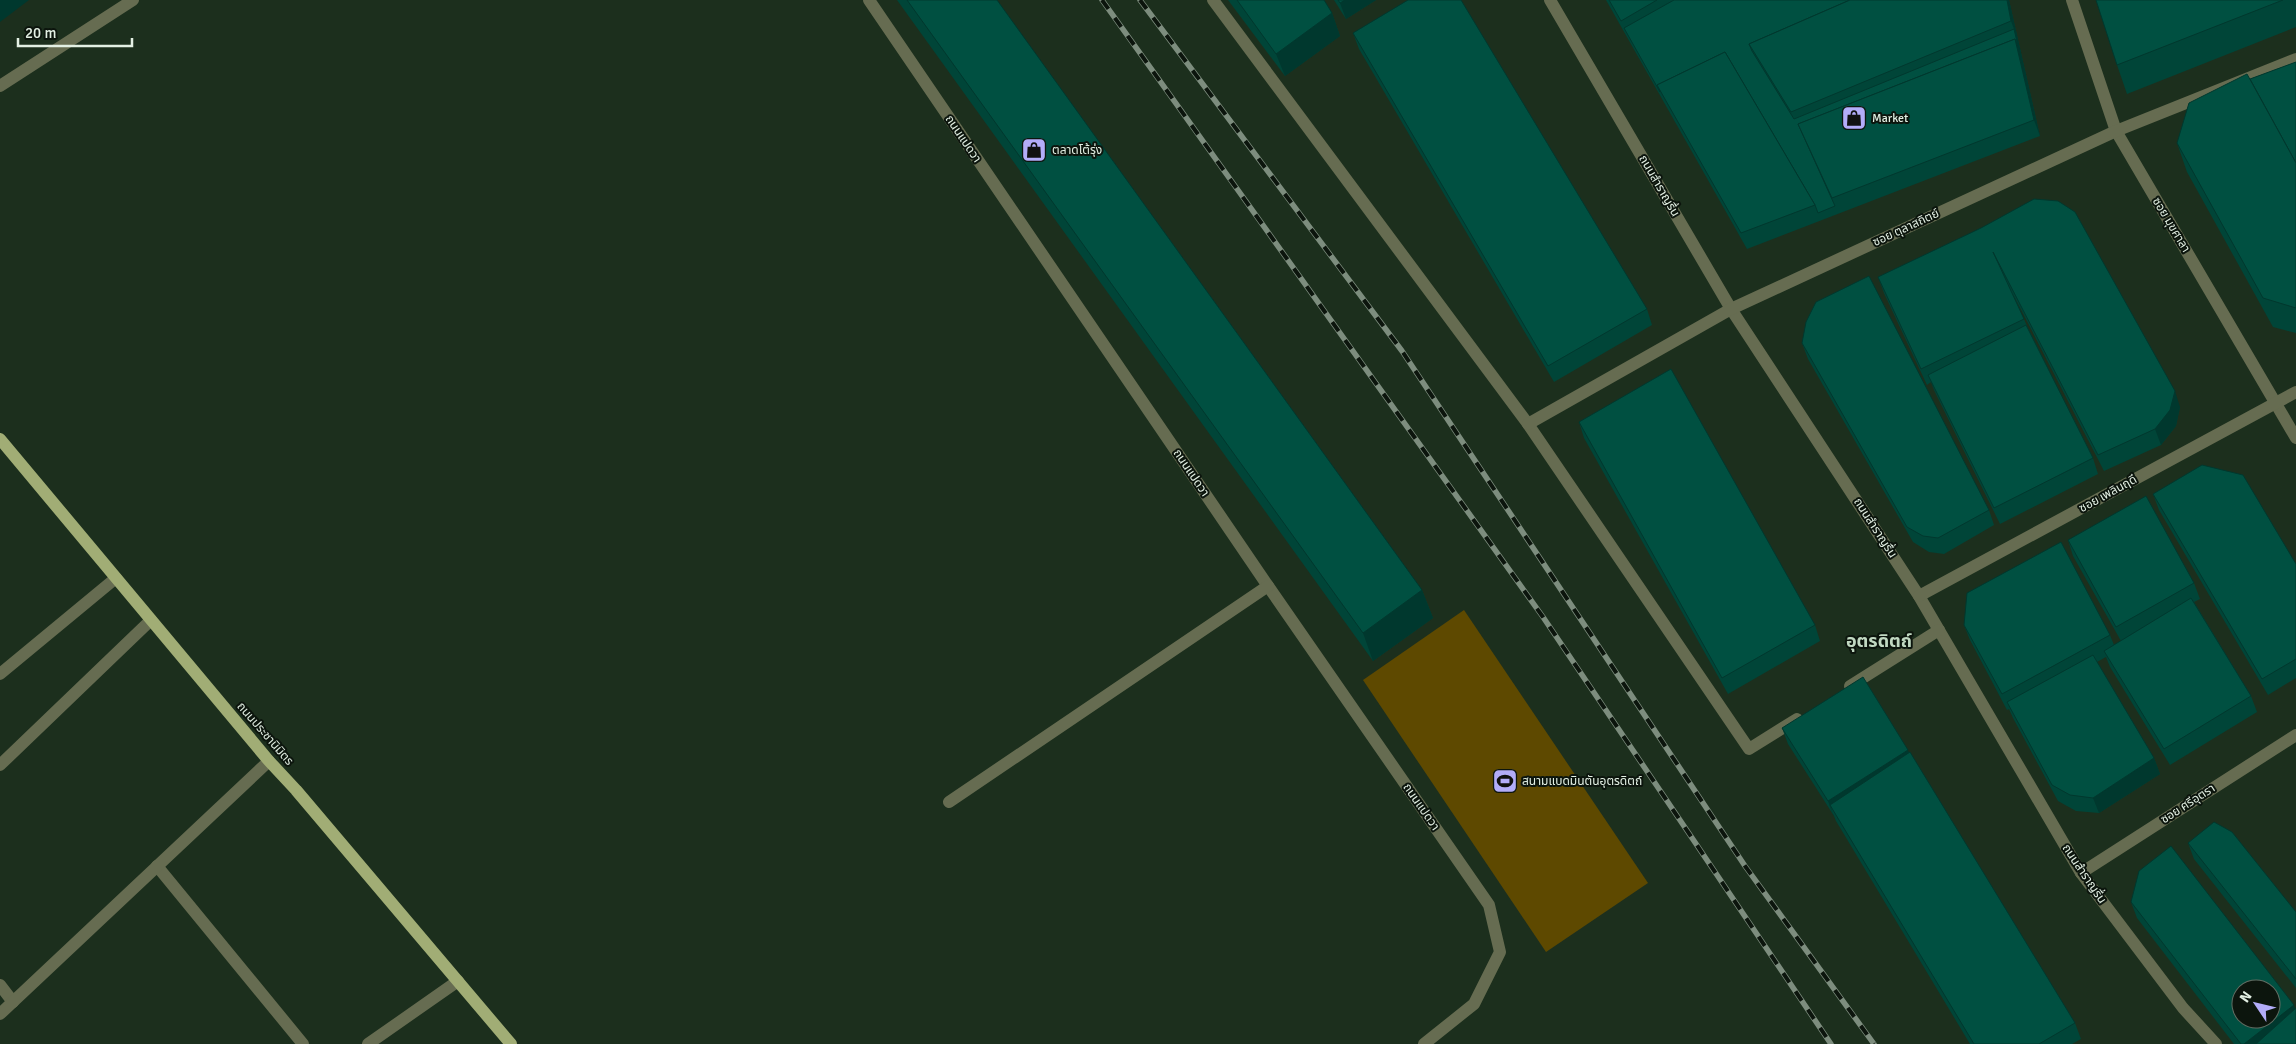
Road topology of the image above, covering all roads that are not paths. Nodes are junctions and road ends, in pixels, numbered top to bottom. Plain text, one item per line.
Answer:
1 (133, 0) edge
2 (869, 0) edge
3 (1213, 0) edge
4 (1550, 0) edge
5 (2072, 0) edge
6 (2296, 59) edge
7 (0, 86) edge
8 (2116, 131) junction
9 (1731, 309) junction
10 (2296, 392) edge
11 (2276, 403) junction
12 (1528, 424) junction
13 (2296, 438) edge
14 (0, 439) edge
15 (116, 578) junction
16 (1268, 586) junction
17 (1919, 596) junction
18 (150, 620) junction
19 (1939, 630) junction
20 (0, 674) edge
21 (1840, 692) edge
22 (1807, 713) edge
23 (2296, 735) edge
24 (269, 761) junction
25 (0, 765) edge
26 (948, 802) dead end
27 (157, 866) junction
28 (2081, 873) junction
29 (458, 981) junction
30 (0, 985) edge
31 (13, 1002) junction
32 (0, 1014) edge
33 (303, 1044) edge
34 (368, 1044) edge
35 (511, 1044) edge
36 (1424, 1044) edge
37 (2216, 1044) edge

1 - 7 street
2 - 16 street, ถนนแปดวา
3 - 12 street
4 - 9 street, ถนนสำราญรื่น
5 - 8 street, ซอย มุขศาลา
6 - 8 street, ซอย ตุลาสถิตย์
8 - 9 street, ซอย ตุลาสถิตย์
8 - 11 street, ซอย มุขศาลา
9 - 12 street, ซอย ตุลาสถิตย์
9 - 17 street, ถนนสำราญรื่น
10 - 11 street, ซอย เพลินฤดี
11 - 13 street, ซอย มุขศาลา
11 - 17 street, ซอย เพลินฤดี
12 - 22 street
14 - 15 main road, ถนนประชานิมิตร
15 - 18 main road, ถนนประชานิมิตร
15 - 20 street
16 - 26 street
16 - 36 street, ถนนแปดวา
17 - 19 street, ถนนสำราญรื่น
18 - 24 main road, ถนนประชานิมิตร
18 - 25 street
19 - 21 street
19 - 28 street, ถนนสำราญรื่น
23 - 28 street, ซอย ศรีอุตรา
24 - 27 street
24 - 29 main road, ถนนประชานิมิตร
27 - 31 street
27 - 33 street
28 - 37 street, ถนนสำราญรื่น
29 - 34 street
29 - 35 main road, ถนนประชานิมิตร
30 - 31 street
31 - 32 street

